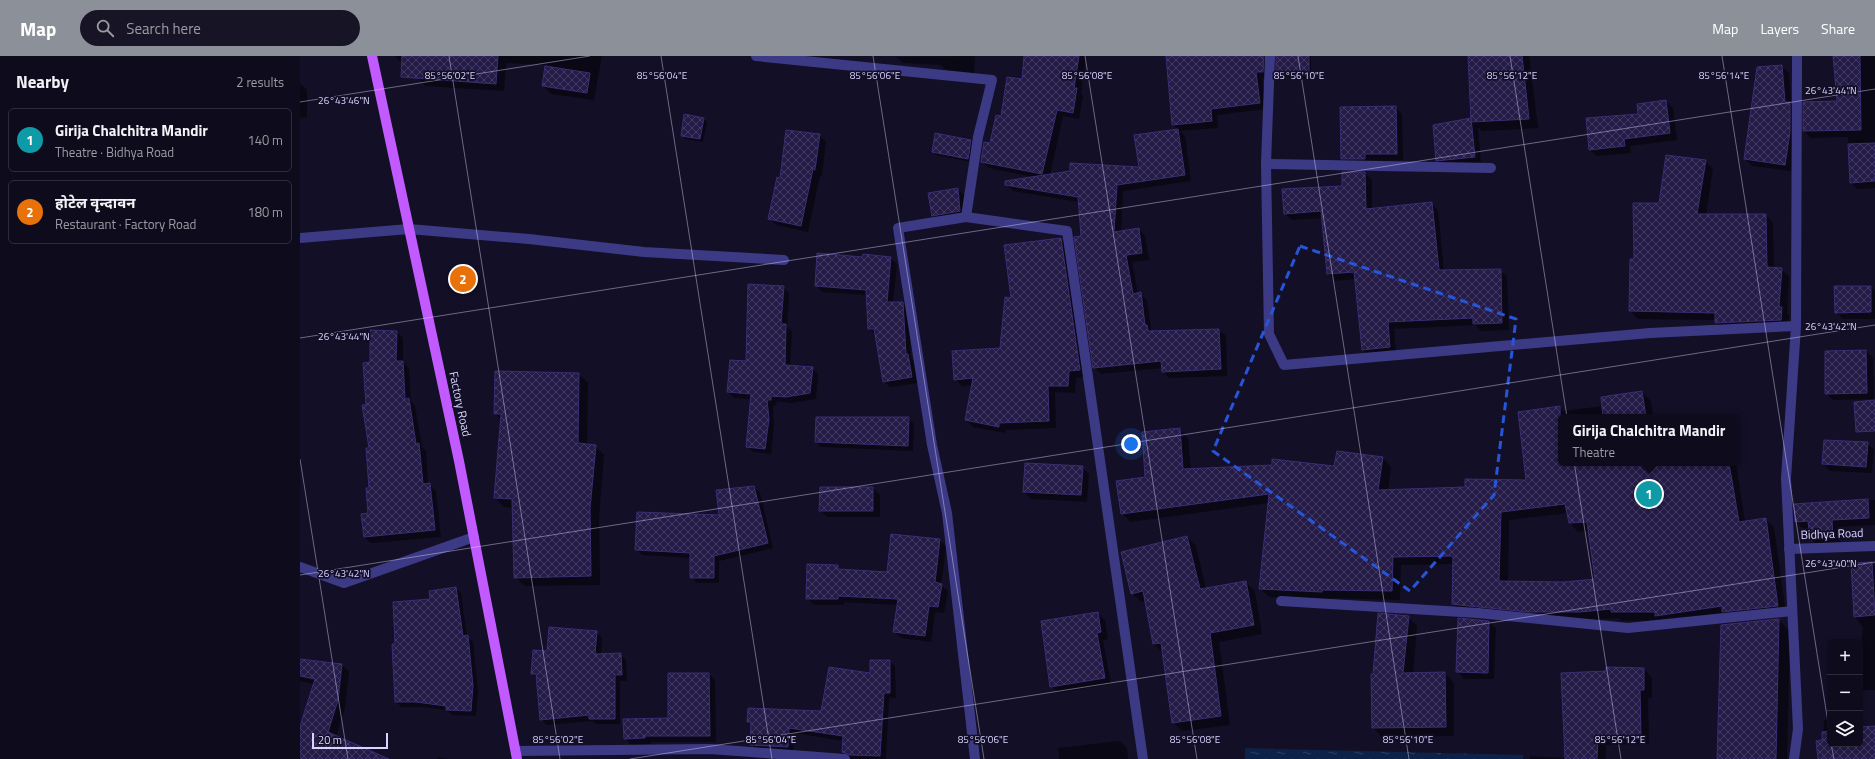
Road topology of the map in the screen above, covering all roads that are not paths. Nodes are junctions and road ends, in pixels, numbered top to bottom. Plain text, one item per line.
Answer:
1 (372, 56) edge
2 (756, 56) edge
3 (1270, 56) edge
4 (1797, 56) edge
5 (1266, 164) junction
6 (1491, 168) dead end
7 (966, 217) junction
8 (409, 229) junction
9 (300, 238) edge
10 (784, 260) dead end
11 (1796, 326) junction
12 (474, 537) junction
13 (1875, 546) edge
14 (1789, 549) junction
15 (300, 567) edge
16 (1281, 601) dead end
17 (1792, 612) junction
18 (517, 755) edge
19 (845, 759) edge
20 (975, 759) edge
21 (1143, 759) edge
22 (1794, 759) edge

1 - 8 main road, Factory Road
2 - 7 street
3 - 5 street
4 - 11 street
5 - 6 street
5 - 11 street
7 - 20 street
7 - 21 street
8 - 9 street
8 - 10 street
8 - 12 main road, Factory Road
11 - 14 street
12 - 15 street
12 - 18 main road, Factory Road
13 - 14 street, Bidhya Road
14 - 17 street
16 - 17 street
17 - 22 street
18 - 19 street

